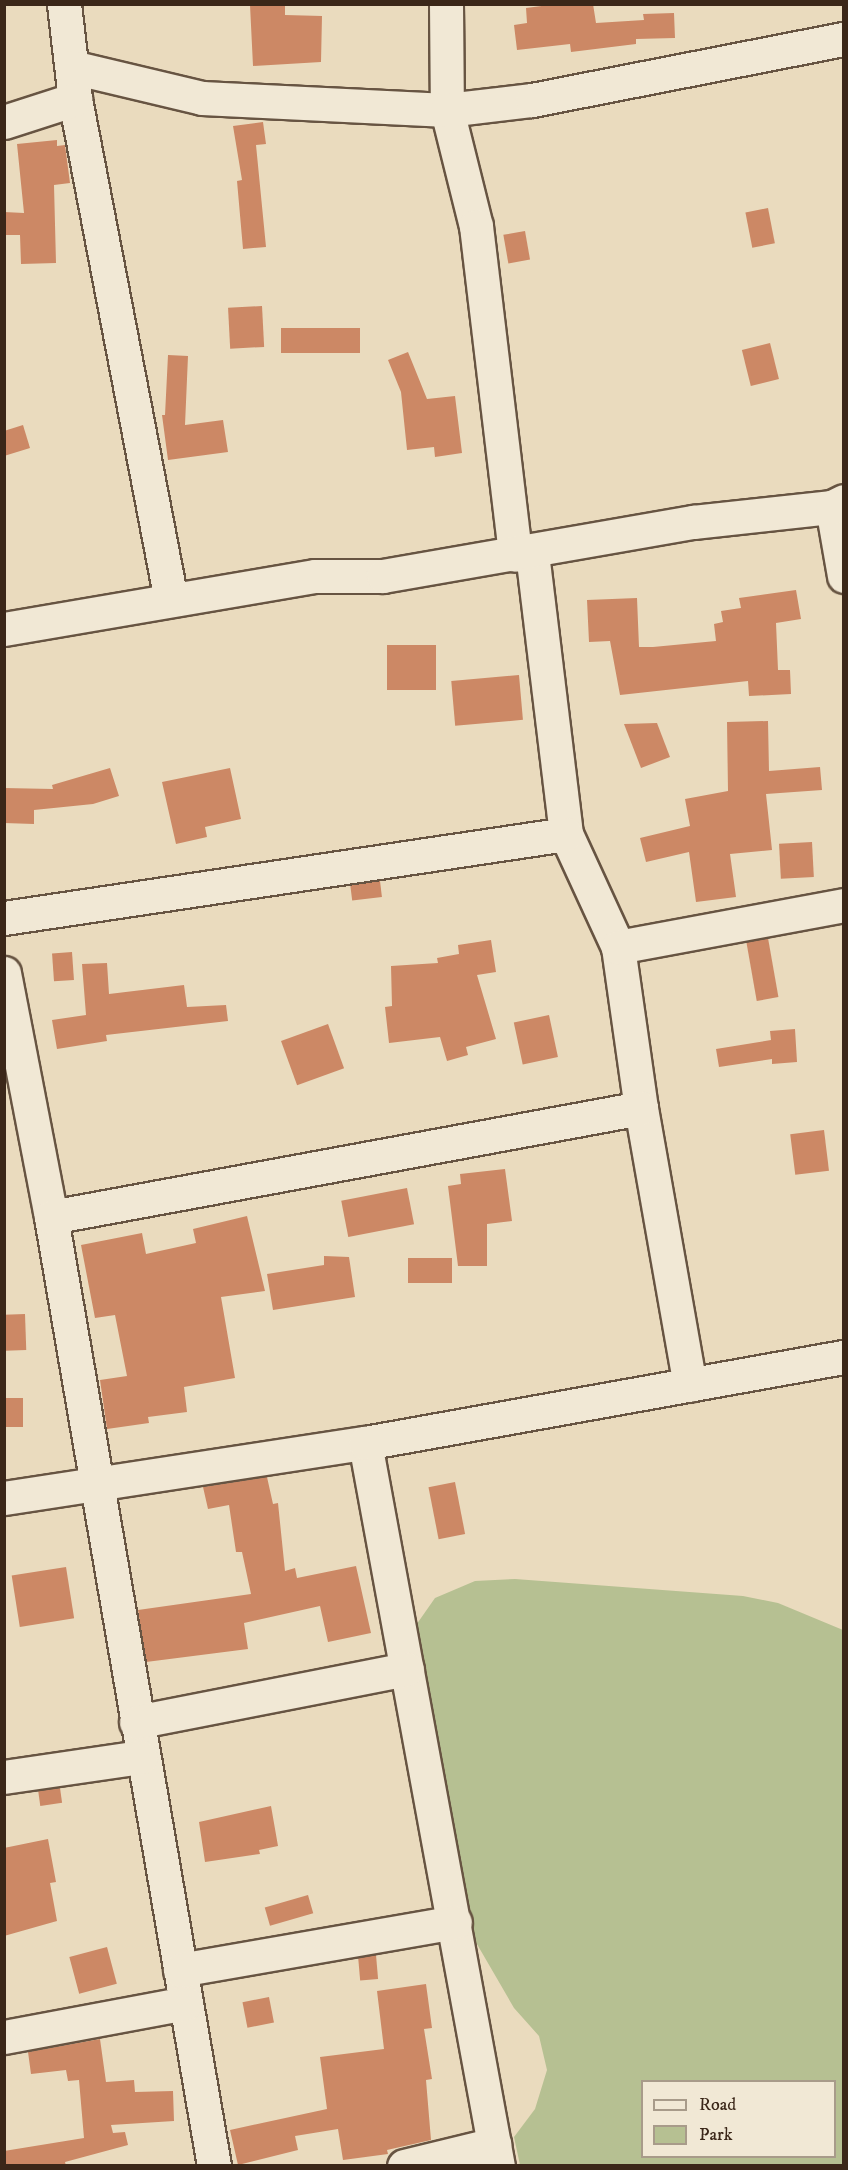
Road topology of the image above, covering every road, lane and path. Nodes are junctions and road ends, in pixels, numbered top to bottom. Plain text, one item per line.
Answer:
1 (64, 4) edge
2 (446, 4) edge
3 (843, 39) edge
4 (72, 67) junction
5 (75, 99) junction
6 (447, 110) junction
7 (4, 122) edge
8 (838, 504) edge
9 (524, 554) junction
10 (843, 576) edge
11 (171, 600) junction
12 (4, 629) edge
13 (566, 834) junction
14 (843, 905) edge
15 (4, 918) edge
16 (618, 947) junction
17 (4, 973) edge
18 (641, 1108) junction
19 (51, 1217) junction
20 (843, 1357) edge
21 (690, 1385) junction
22 (365, 1443) junction
23 (97, 1483) junction
24 (4, 1498) edge
25 (407, 1669) junction
26 (136, 1722) junction
27 (141, 1756) junction
28 (4, 1777) edge
29 (454, 1922) junction
30 (180, 1970) junction
31 (186, 2003) junction
32 (4, 2037) edge
33 (496, 2155) edge
34 (214, 2166) edge
35 (404, 2166) edge

1 - 4 street
2 - 6 street
3 - 6 street
4 - 5 street
4 - 6 street
5 - 7 street
5 - 11 street
6 - 9 street
8 - 9 street
8 - 10 street
9 - 11 street
9 - 13 street
11 - 12 street
13 - 15 street
13 - 16 street
14 - 16 street
16 - 18 street
17 - 19 street
18 - 19 street
18 - 21 street
19 - 23 street
20 - 21 street
21 - 22 street
22 - 23 street
22 - 25 street
23 - 24 street
23 - 26 street
25 - 26 street
25 - 29 street
26 - 27 street
27 - 28 street
27 - 30 street
29 - 30 street
29 - 33 street
30 - 31 street
31 - 32 street
31 - 34 street
33 - 35 street

